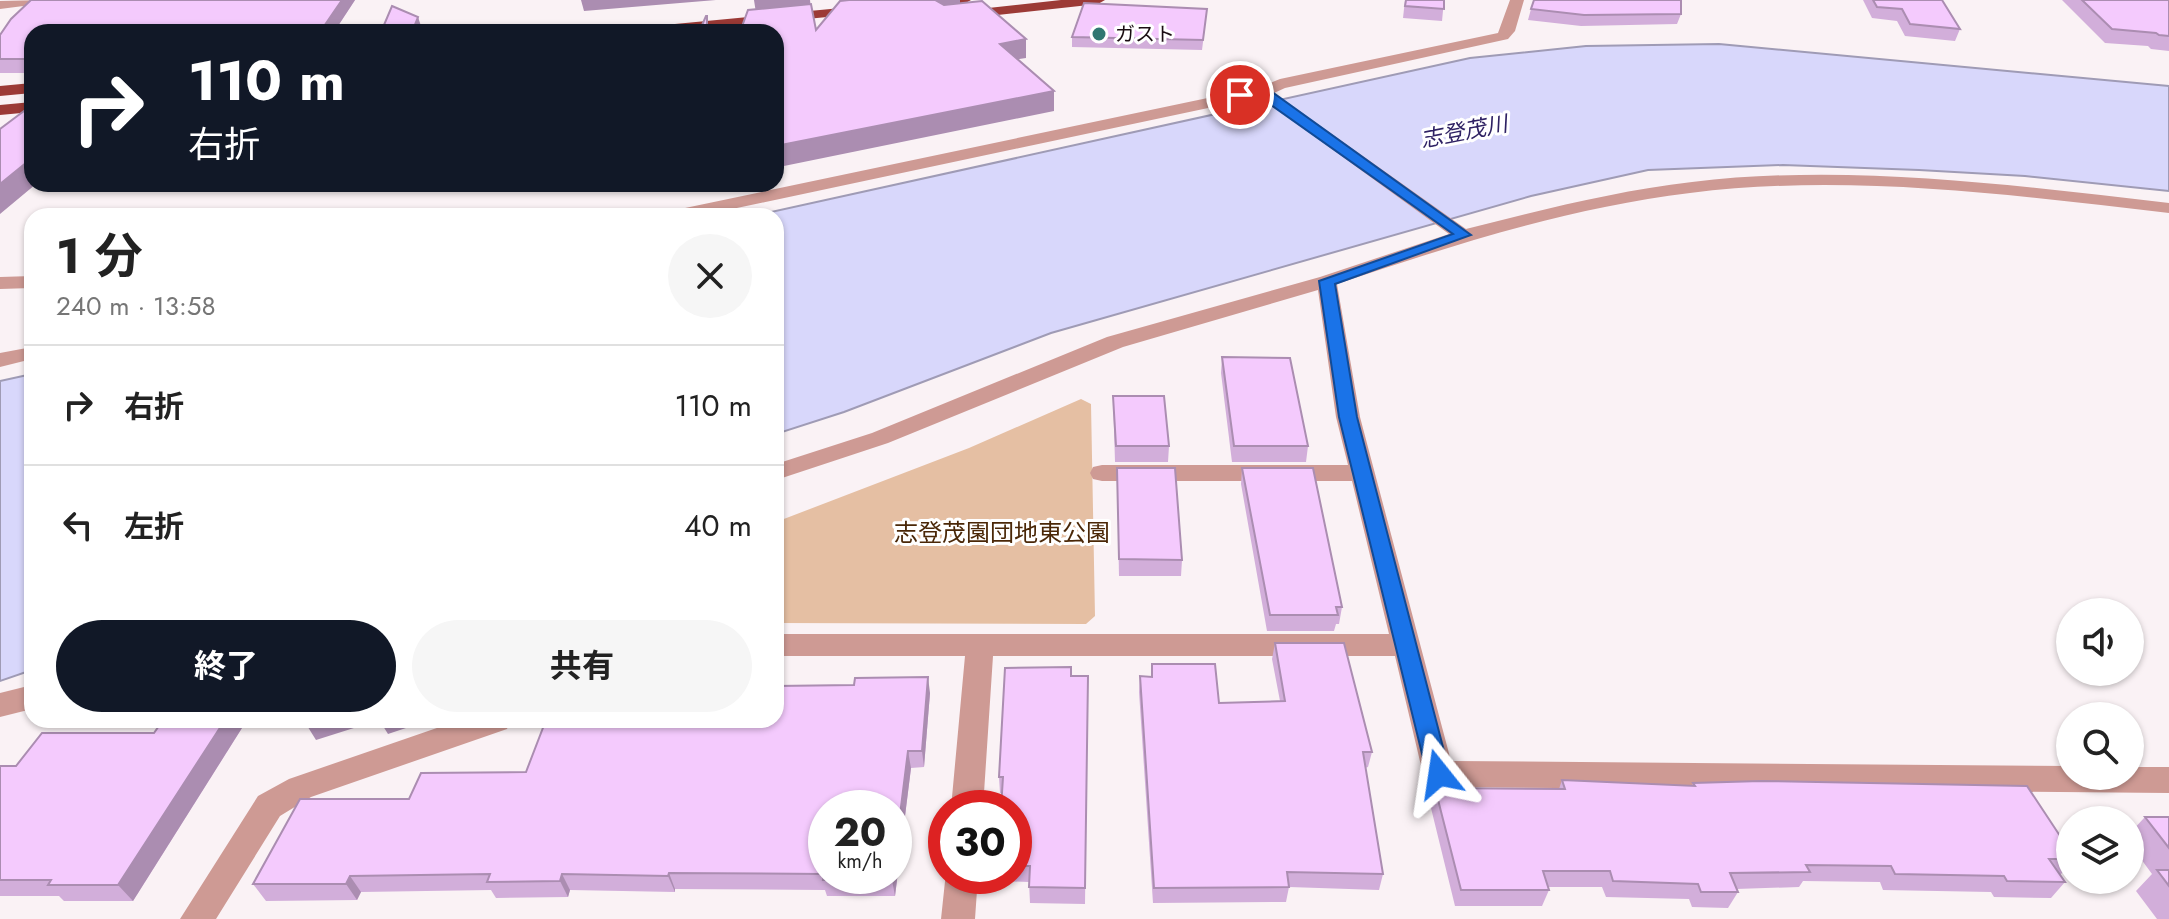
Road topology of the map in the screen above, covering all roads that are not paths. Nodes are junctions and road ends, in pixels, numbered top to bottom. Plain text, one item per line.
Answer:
1 (38, 0) edge
2 (964, 0) edge
3 (1098, 0) edge
4 (1517, 0) edge
5 (0, 5) edge
6 (880, 9) edge
7 (19, 19) edge
8 (874, 23) edge
9 (719, 24) edge
10 (784, 32) edge
11 (24, 89) edge
12 (0, 91) edge
13 (1267, 94) junction
14 (24, 108) edge
15 (0, 110) edge
16 (712, 208) edge
17 (2169, 208) edge
18 (1459, 231) junction
19 (1327, 281) junction
20 (24, 282) edge
21 (0, 283) edge
22 (24, 355) edge
23 (0, 360) edge
24 (784, 469) edge
25 (1102, 473) dead end
26 (1362, 473) junction
27 (784, 645) edge
28 (1404, 645) junction
29 (980, 646) junction
30 (24, 699) edge
31 (0, 705) edge
32 (473, 728) edge
33 (2169, 780) edge
34 (968, 790) edge
35 (960, 894) edge
36 (197, 919) edge
37 (958, 919) edge

1 - 5 street
1 - 7 street
2 - 3 highway
4 - 13 street
6 - 9 highway
8 - 10 highway
11 - 12 highway
13 - 16 street
13 - 18 street
14 - 15 highway
17 - 18 street
18 - 19 street
19 - 24 street
19 - 26 street
20 - 21 street
22 - 23 street
25 - 26 street
26 - 28 street
27 - 29 street
28 - 29 street
28 - 33 street
29 - 34 street
30 - 31 street
32 - 36 street
35 - 37 street

